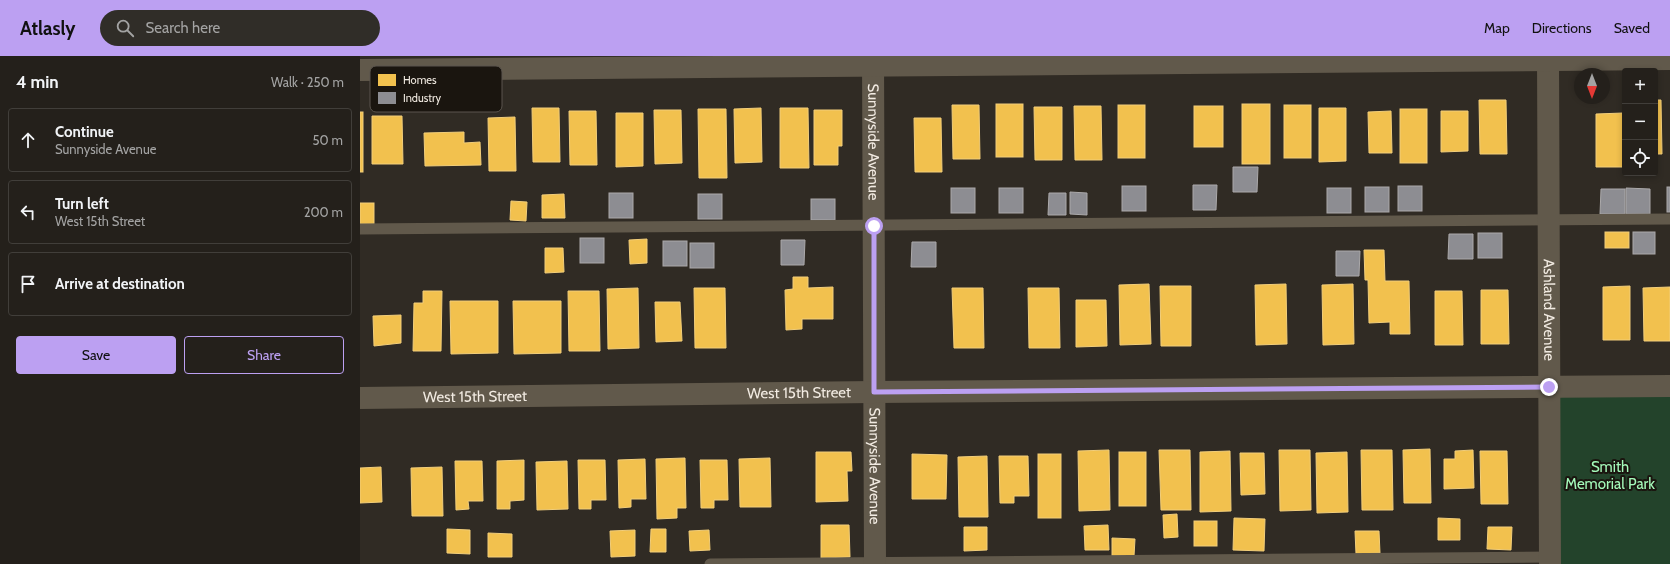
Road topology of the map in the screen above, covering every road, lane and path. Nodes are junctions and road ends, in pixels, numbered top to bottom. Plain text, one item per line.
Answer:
1 (1548, 58) edge
2 (1670, 60) edge
3 (873, 61) edge
4 (502, 68) edge
5 (360, 70) edge
6 (370, 70) edge
7 (1549, 219) junction
8 (1670, 219) edge
9 (874, 226) junction
10 (360, 229) edge
11 (1670, 386) edge
12 (1549, 387) junction
13 (874, 392) junction
14 (360, 398) edge
15 (1550, 560) edge
16 (875, 563) edge
17 (710, 564) edge

1 - 2 street
1 - 3 street
1 - 7 street, Ashland Avenue
3 - 4 street
3 - 9 street, Sunnyside Avenue
5 - 6 street
7 - 8 lane
7 - 9 lane
7 - 12 street, Ashland Avenue
9 - 10 lane
9 - 13 street, Sunnyside Avenue
11 - 12 street, West 15th Street
12 - 13 street, West 15th Street
12 - 15 street, Ashland Avenue
13 - 14 street, West 15th Street
13 - 16 street, Sunnyside Avenue
15 - 16 lane
16 - 17 lane

